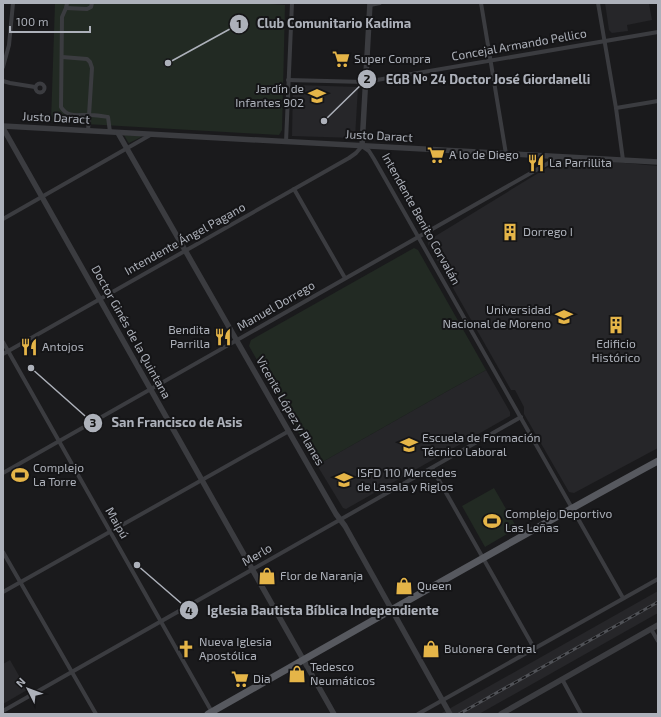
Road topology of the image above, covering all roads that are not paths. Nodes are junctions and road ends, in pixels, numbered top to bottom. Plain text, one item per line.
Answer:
1 (13, 3) edge
2 (92, 3) edge
3 (292, 3) edge
4 (380, 3) edge
5 (481, 3) edge
6 (598, 3) edge
7 (370, 4) edge
8 (67, 5) edge
9 (658, 32) edge
10 (604, 41) junction
11 (62, 57) junction
12 (491, 60) junction
13 (3, 67) edge
14 (288, 80) junction
15 (3, 81) edge
16 (365, 82) junction
17 (35, 88) dead end
18 (658, 101) edge
19 (616, 108) junction
20 (89, 115) junction
21 (3, 127) edge
22 (88, 131) junction
23 (110, 132) junction
24 (118, 132) junction
25 (152, 134) junction
26 (286, 142) junction
27 (362, 146) junction
28 (127, 148) junction
29 (506, 154) junction
30 (559, 156) junction
31 (623, 160) junction
32 (658, 162) edge
33 (294, 189) junction
34 (42, 197) junction
35 (3, 219) edge
36 (418, 236) junction
37 (186, 250) junction
38 (345, 278) junction
39 (100, 299) junction
40 (237, 340) junction
41 (3, 342) edge
42 (8, 351) junction
43 (3, 354) edge
44 (150, 389) junction
45 (520, 417) junction
46 (289, 431) junction
47 (59, 441) junction
48 (658, 461) edge
49 (432, 468) junction
50 (3, 473) edge
51 (202, 480) junction
52 (572, 508) junction
53 (340, 520) junction
54 (110, 531) junction
55 (3, 552) edge
56 (482, 558) junction
57 (252, 570) junction
58 (658, 579) edge
59 (20, 582) junction
60 (3, 592) edge
61 (623, 598) junction
62 (392, 609) junction
63 (161, 621) junction
64 (658, 625) edge
65 (651, 629) junction
66 (658, 641) edge
67 (534, 648) junction
68 (303, 660) junction
69 (71, 672) junction
70 (562, 680) junction
71 (443, 700) junction
72 (3, 711) edge
73 (211, 713) edge
74 (96, 714) edge
75 (334, 714) edge
76 (418, 714) edge
77 (450, 714) edge
78 (500, 714) edge
79 (581, 714) edge

1 - 13 street
2 - 8 street
3 - 14 street
4 - 7 street
5 - 12 street
6 - 10 street
7 - 16 street
8 - 11 street
9 - 10 street, Concejal Armando Pellico
10 - 12 street, Concejal Armando Pellico
10 - 19 street
11 - 20 street
11 - 20 street
12 - 16 street, Concejal Armando Pellico
12 - 29 street
14 - 16 street, Concejal Armando Pellico
14 - 26 street
15 - 17 street
16 - 27 street
18 - 19 street
19 - 31 street
20 - 22 street
20 - 23 street
21 - 22 street, Justo Daract
21 - 34 street, Doctor Ginés de la Quintana
22 - 23 street, Justo Daract
23 - 24 street, Justo Daract
24 - 25 street, Justo Daract
24 - 28 street, Vicente López y Planes
25 - 26 street, Justo Daract
25 - 28 street
26 - 27 street, Justo Daract
27 - 29 street, Justo Daract
27 - 33 street, Intendente Ángel Pagano
27 - 36 street, Intendente Benito Corvalán
28 - 34 street
28 - 37 street, Vicente López y Planes
29 - 30 street, Justo Daract
30 - 31 street, Justo Daract
30 - 36 street, Manuel Dorrego
31 - 32 street, Justo Daract
33 - 37 street, Intendente Ángel Pagano
33 - 38 street
34 - 35 street
34 - 39 street, Doctor Ginés de la Quintana
36 - 38 street, Manuel Dorrego
36 - 45 street, Intendente Benito Corvalán
37 - 39 street, Intendente Ángel Pagano
37 - 40 street, Vicente López y Planes
38 - 40 street, Manuel Dorrego
39 - 42 street, Intendente Ángel Pagano
39 - 44 street, Doctor Ginés de la Quintana
40 - 44 street, Manuel Dorrego
40 - 46 street, Vicente López y Planes
41 - 42 street, Maipú
42 - 43 street, Intendente Ángel Pagano
42 - 47 street, Maipú
44 - 47 street, Manuel Dorrego
44 - 51 street, Doctor Ginés de la Quintana
45 - 49 street, Merlo
45 - 52 street, Intendente Benito Corvalán
46 - 51 street
46 - 53 street, Vicente López y Planes
47 - 50 street, Manuel Dorrego
47 - 54 street, Maipú
48 - 52 main road
49 - 53 street, Merlo
49 - 56 street
51 - 54 street
51 - 57 street, Doctor Ginés de la Quintana
52 - 56 main road
52 - 61 street, Intendente Benito Corvalán
53 - 57 street, Merlo
53 - 62 street, Vicente López y Planes
54 - 59 street
54 - 63 street, Maipú
55 - 59 street
56 - 62 main road
56 - 67 street
57 - 63 street, Merlo
57 - 68 street, Doctor Ginés de la Quintana
58 - 61 street
59 - 60 street
59 - 69 street
61 - 67 street
62 - 68 main road
62 - 71 street, Vicente López y Planes
63 - 69 street, Merlo
63 - 73 street, Maipú
64 - 65 street
65 - 66 street
65 - 70 street
67 - 71 street
68 - 73 main road
68 - 75 street, Doctor Ginés de la Quintana
69 - 72 street, Merlo
69 - 74 street
70 - 78 street
70 - 79 street
71 - 76 street
71 - 77 street, Vicente López y Planes

